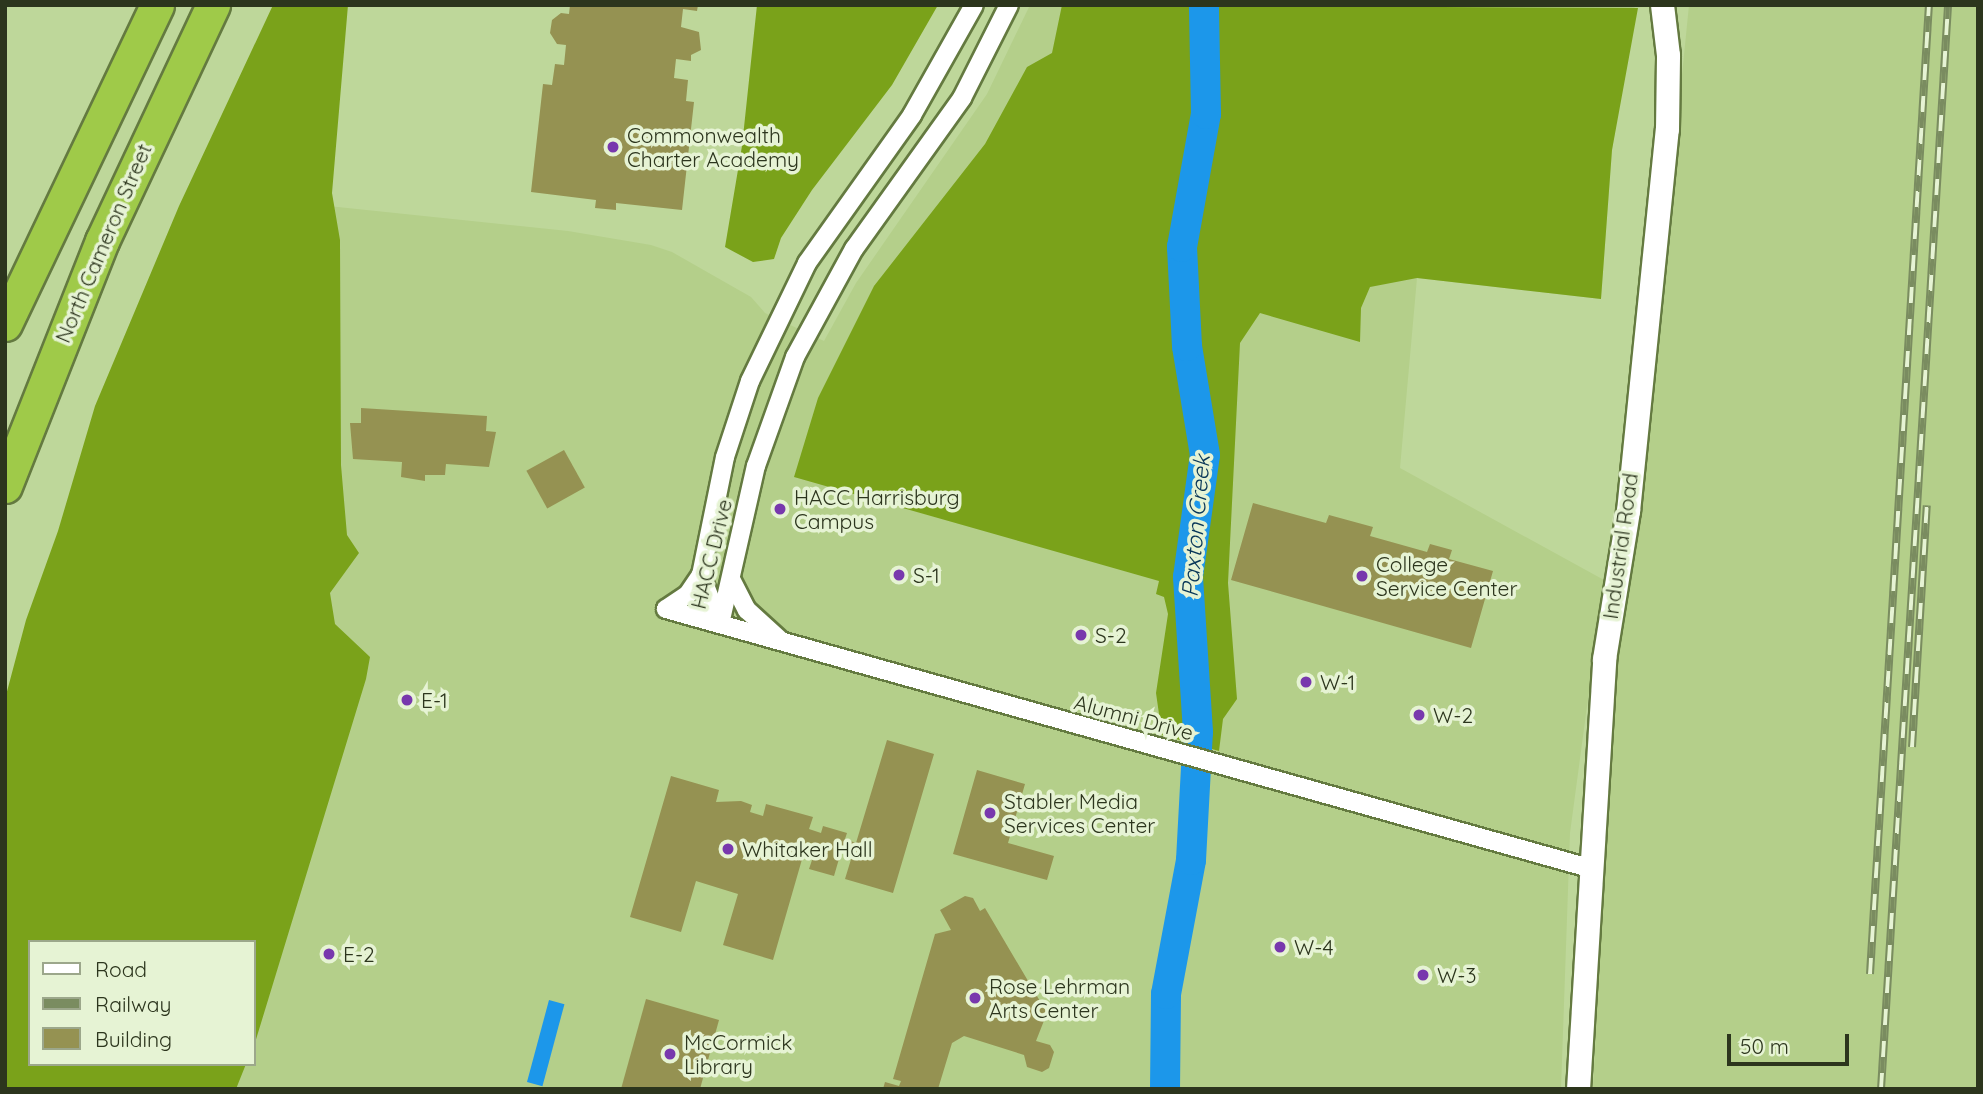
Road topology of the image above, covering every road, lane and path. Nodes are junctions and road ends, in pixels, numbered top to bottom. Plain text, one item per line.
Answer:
1 (158, 5) edge
2 (213, 5) edge
3 (974, 5) edge
4 (1009, 5) edge
5 (1662, 5) edge
6 (5, 324) edge
7 (5, 486) edge
8 (701, 575) junction
9 (732, 581) junction
10 (720, 624) junction
11 (785, 643) junction
12 (1589, 868) junction
13 (1578, 1089) edge

1 - 6 highway
2 - 7 highway, North Cameron Street
3 - 8 street, HACC Drive
4 - 9 street, HACC Drive
5 - 12 street, Industrial Road
8 - 10 street, HACC Drive
8 - 10 street, Alumni Drive
9 - 10 street, HACC Drive
9 - 11 street
10 - 11 street, Alumni Drive
11 - 12 street, Alumni Drive
12 - 13 street, Industrial Road

